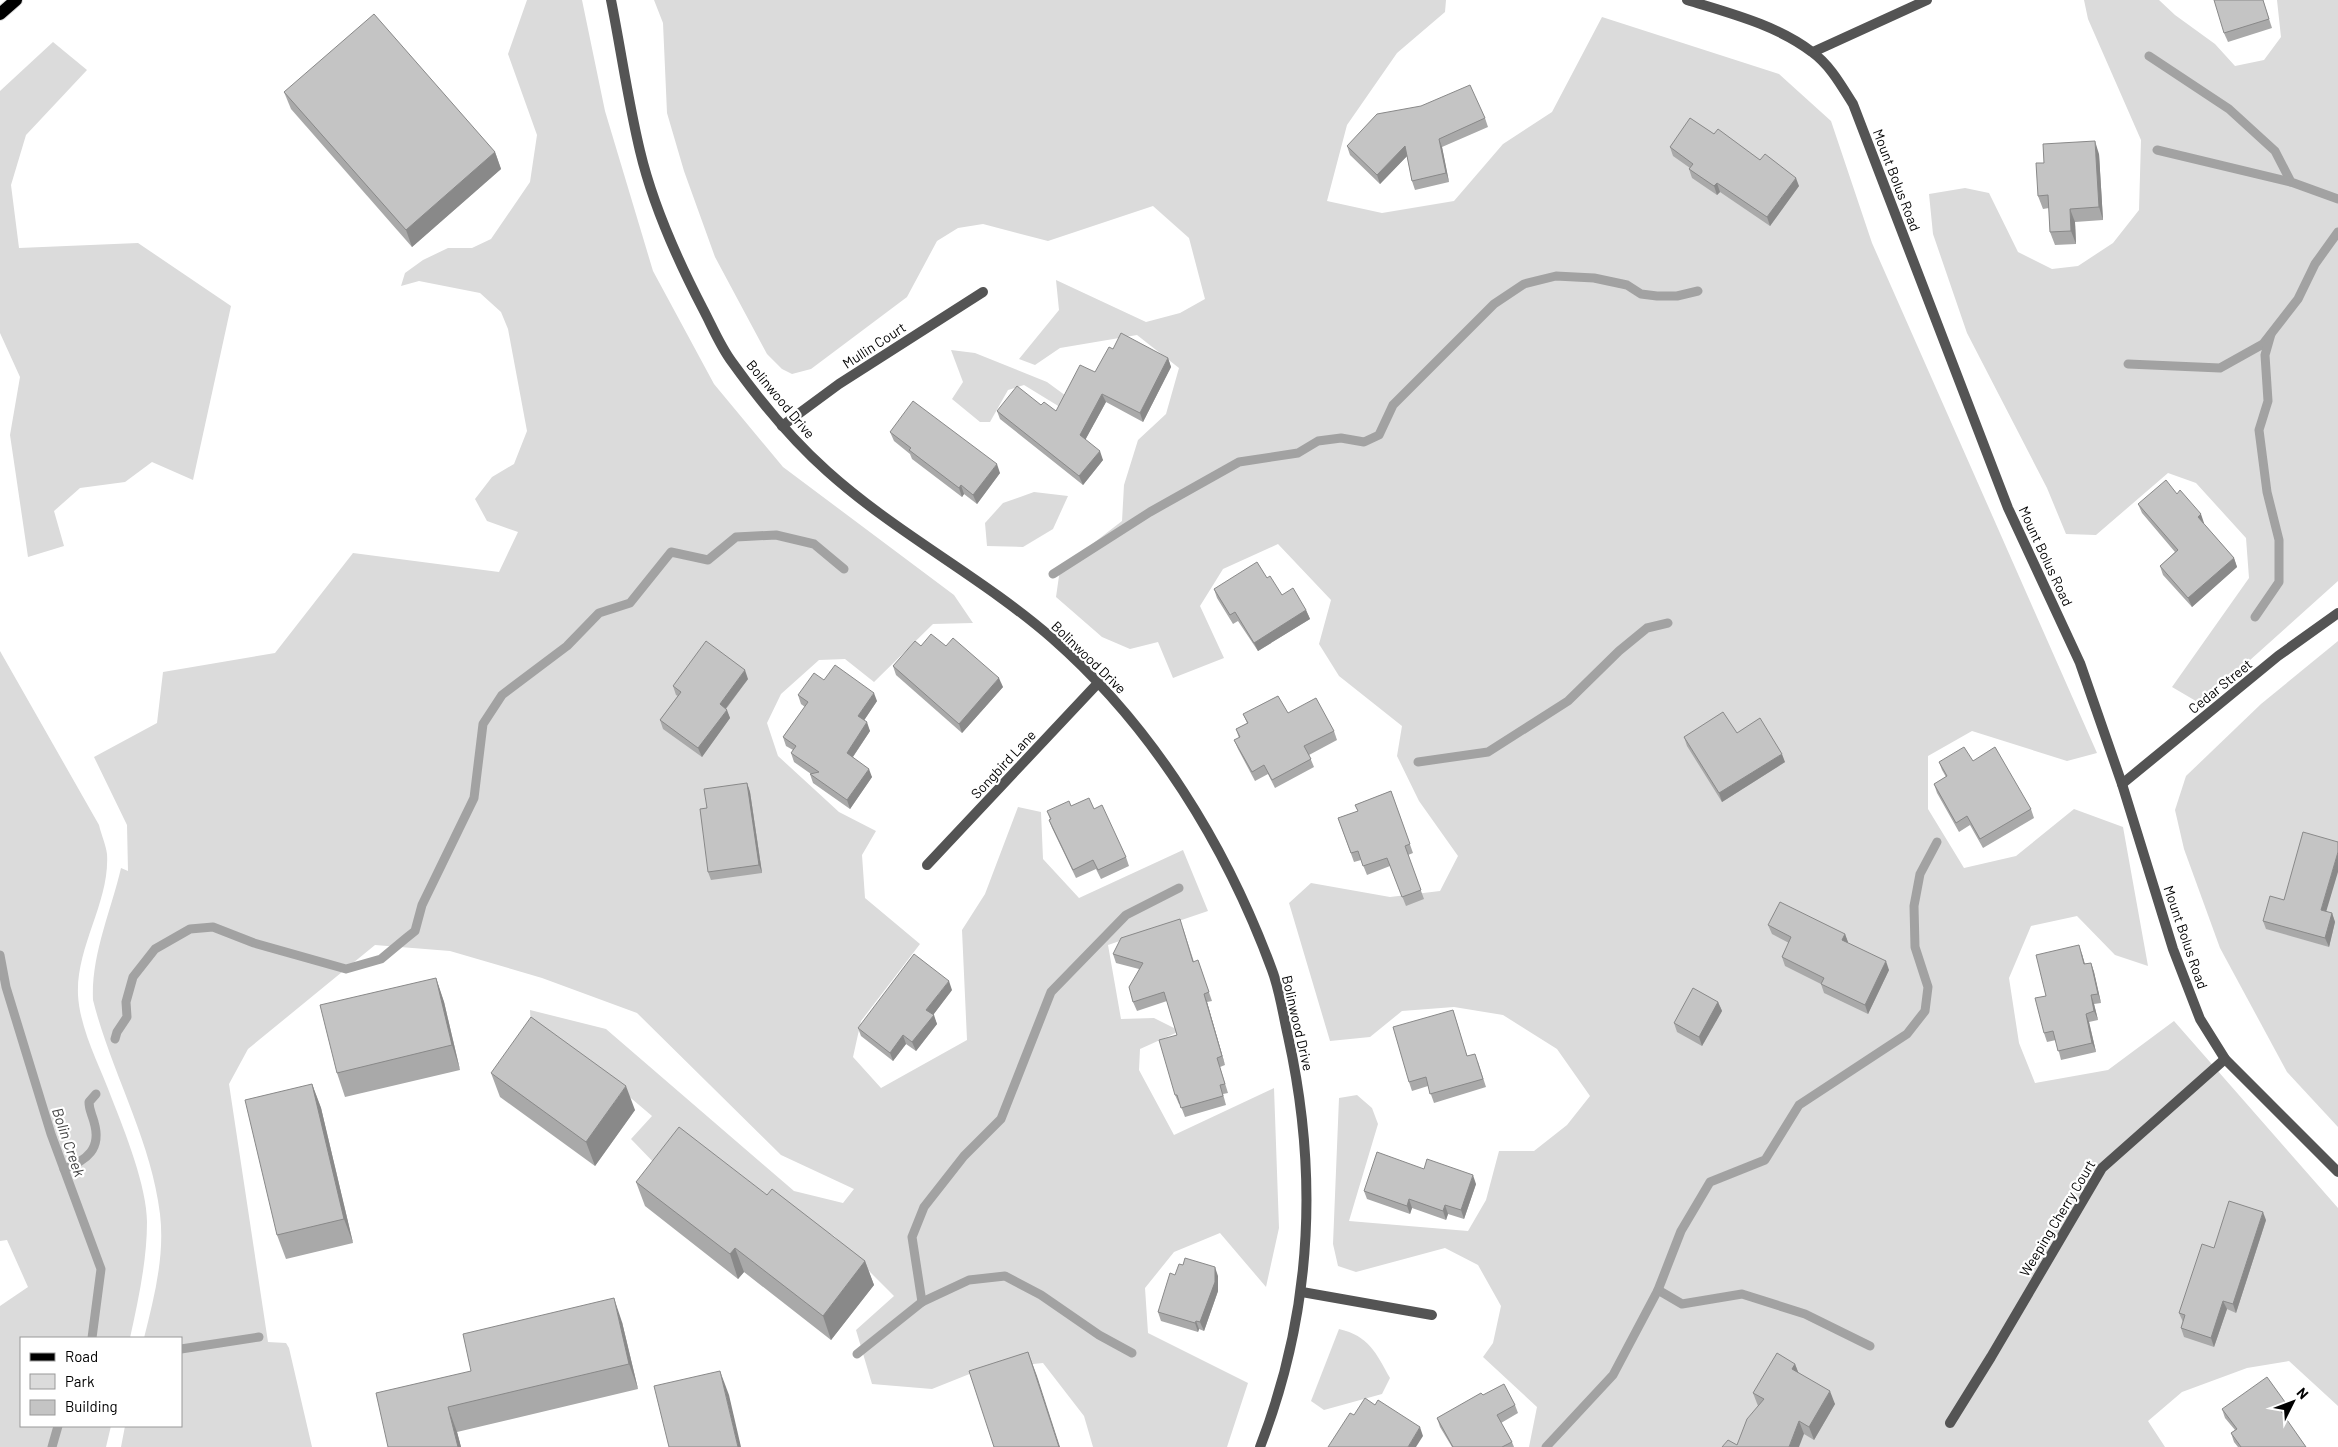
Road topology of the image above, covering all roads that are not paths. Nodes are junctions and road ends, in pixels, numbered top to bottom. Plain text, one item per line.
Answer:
1 (16, 0) edge
2 (611, 0) edge
3 (1687, 0) edge
4 (1927, 0) edge
5 (0, 14) edge
6 (1812, 52) junction
7 (983, 292) dead end
8 (782, 426) junction
9 (2338, 613) edge
10 (1099, 682) junction
11 (2122, 784) junction
12 (927, 865) dead end
13 (2225, 1059) junction
14 (2338, 1172) edge
15 (1302, 1292) junction
16 (1432, 1315) dead end
17 (1950, 1423) dead end
18 (1260, 1447) edge

1 - 5 main road
2 - 8 street, Bolinwood Drive
3 - 6 street, Mount Bolus Road
4 - 6 street
6 - 11 street, Mount Bolus Road
7 - 8 street, Mullin Court
8 - 10 street, Bolinwood Drive
9 - 11 street, Cedar Street
10 - 12 street, Songbird Lane
10 - 15 street, Bolinwood Drive
11 - 13 street, Mount Bolus Road
13 - 14 street, Mount Bolus Road
13 - 17 street, Weeping Cherry Court
15 - 16 street
15 - 18 street, Bolinwood Drive

